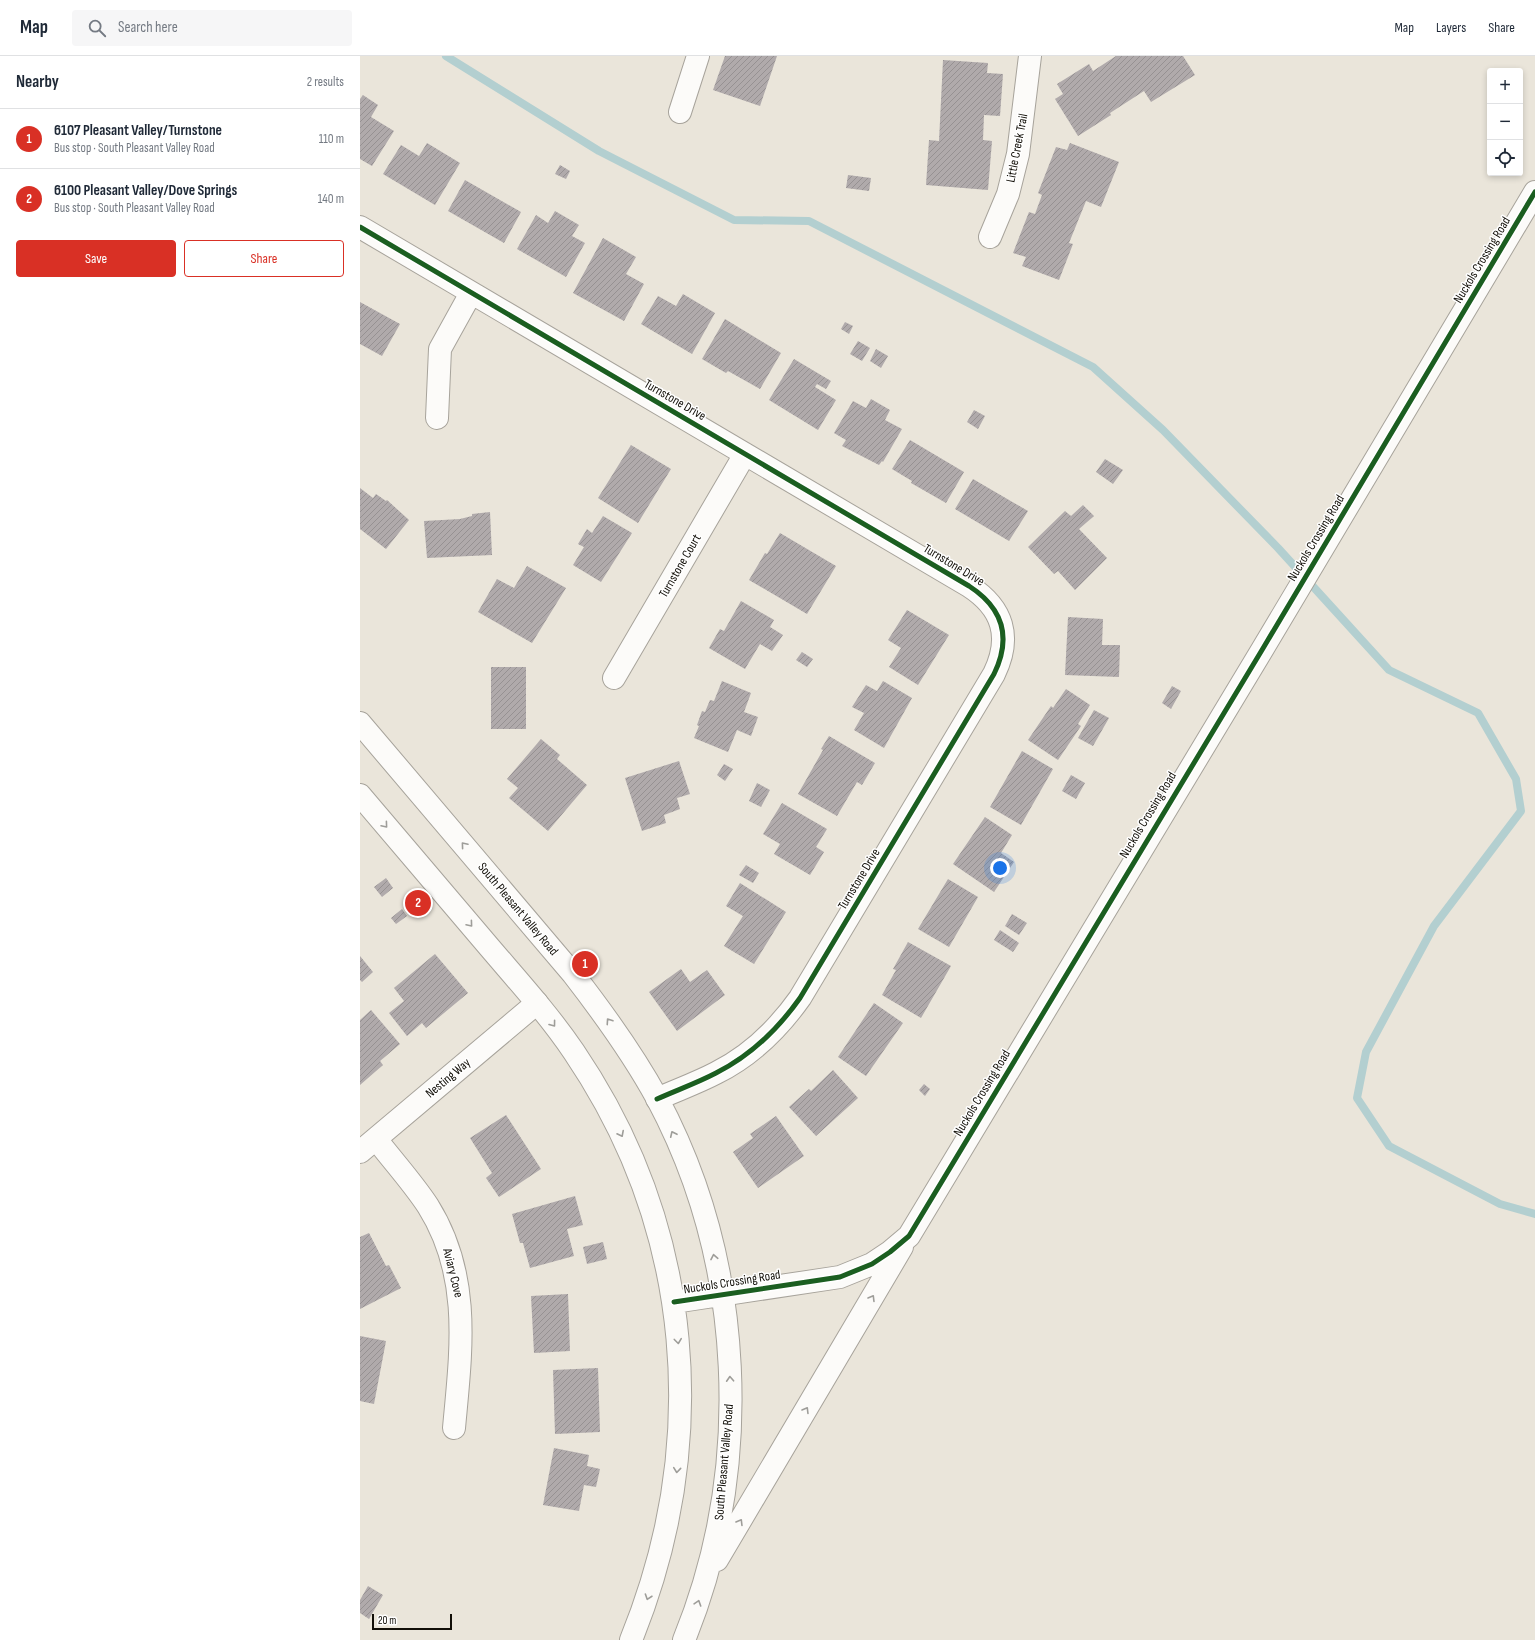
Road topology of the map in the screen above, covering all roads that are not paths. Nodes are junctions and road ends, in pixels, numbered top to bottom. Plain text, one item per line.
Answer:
1 (698, 56) edge
2 (1030, 56) edge
3 (680, 112) dead end
4 (1535, 192) edge
5 (360, 227) edge
6 (990, 237) dead end
7 (471, 293) junction
8 (437, 418) dead end
9 (745, 454) junction
10 (614, 678) dead end
11 (360, 723) edge
12 (360, 795) edge
13 (537, 1003) junction
14 (657, 1099) junction
15 (368, 1146) edge
16 (909, 1236) junction
17 (722, 1295) junction
18 (674, 1302) junction
19 (454, 1428) dead end
20 (706, 1580) junction
21 (631, 1640) edge
22 (684, 1640) edge

1 - 3 street
2 - 6 street, Little Creek Trail
4 - 16 street, Nuckols Crossing Road
5 - 7 street, Turnstone Drive
7 - 8 street
7 - 9 street, Turnstone Drive
9 - 10 street, Turnstone Court
9 - 14 street, Turnstone Drive
14 -> 11 street, South Pleasant Valley Road
12 -> 13 street
13 - 15 street, Nesting Way
13 -> 18 street
17 -> 14 street, South Pleasant Valley Road
15 - 19 street, Aviary Cove
16 - 17 street, Nuckols Crossing Road
20 -> 16 street
17 - 18 street, Nuckols Crossing Road
20 -> 17 street, South Pleasant Valley Road
18 -> 21 street
22 -> 20 street, South Pleasant Valley Road

